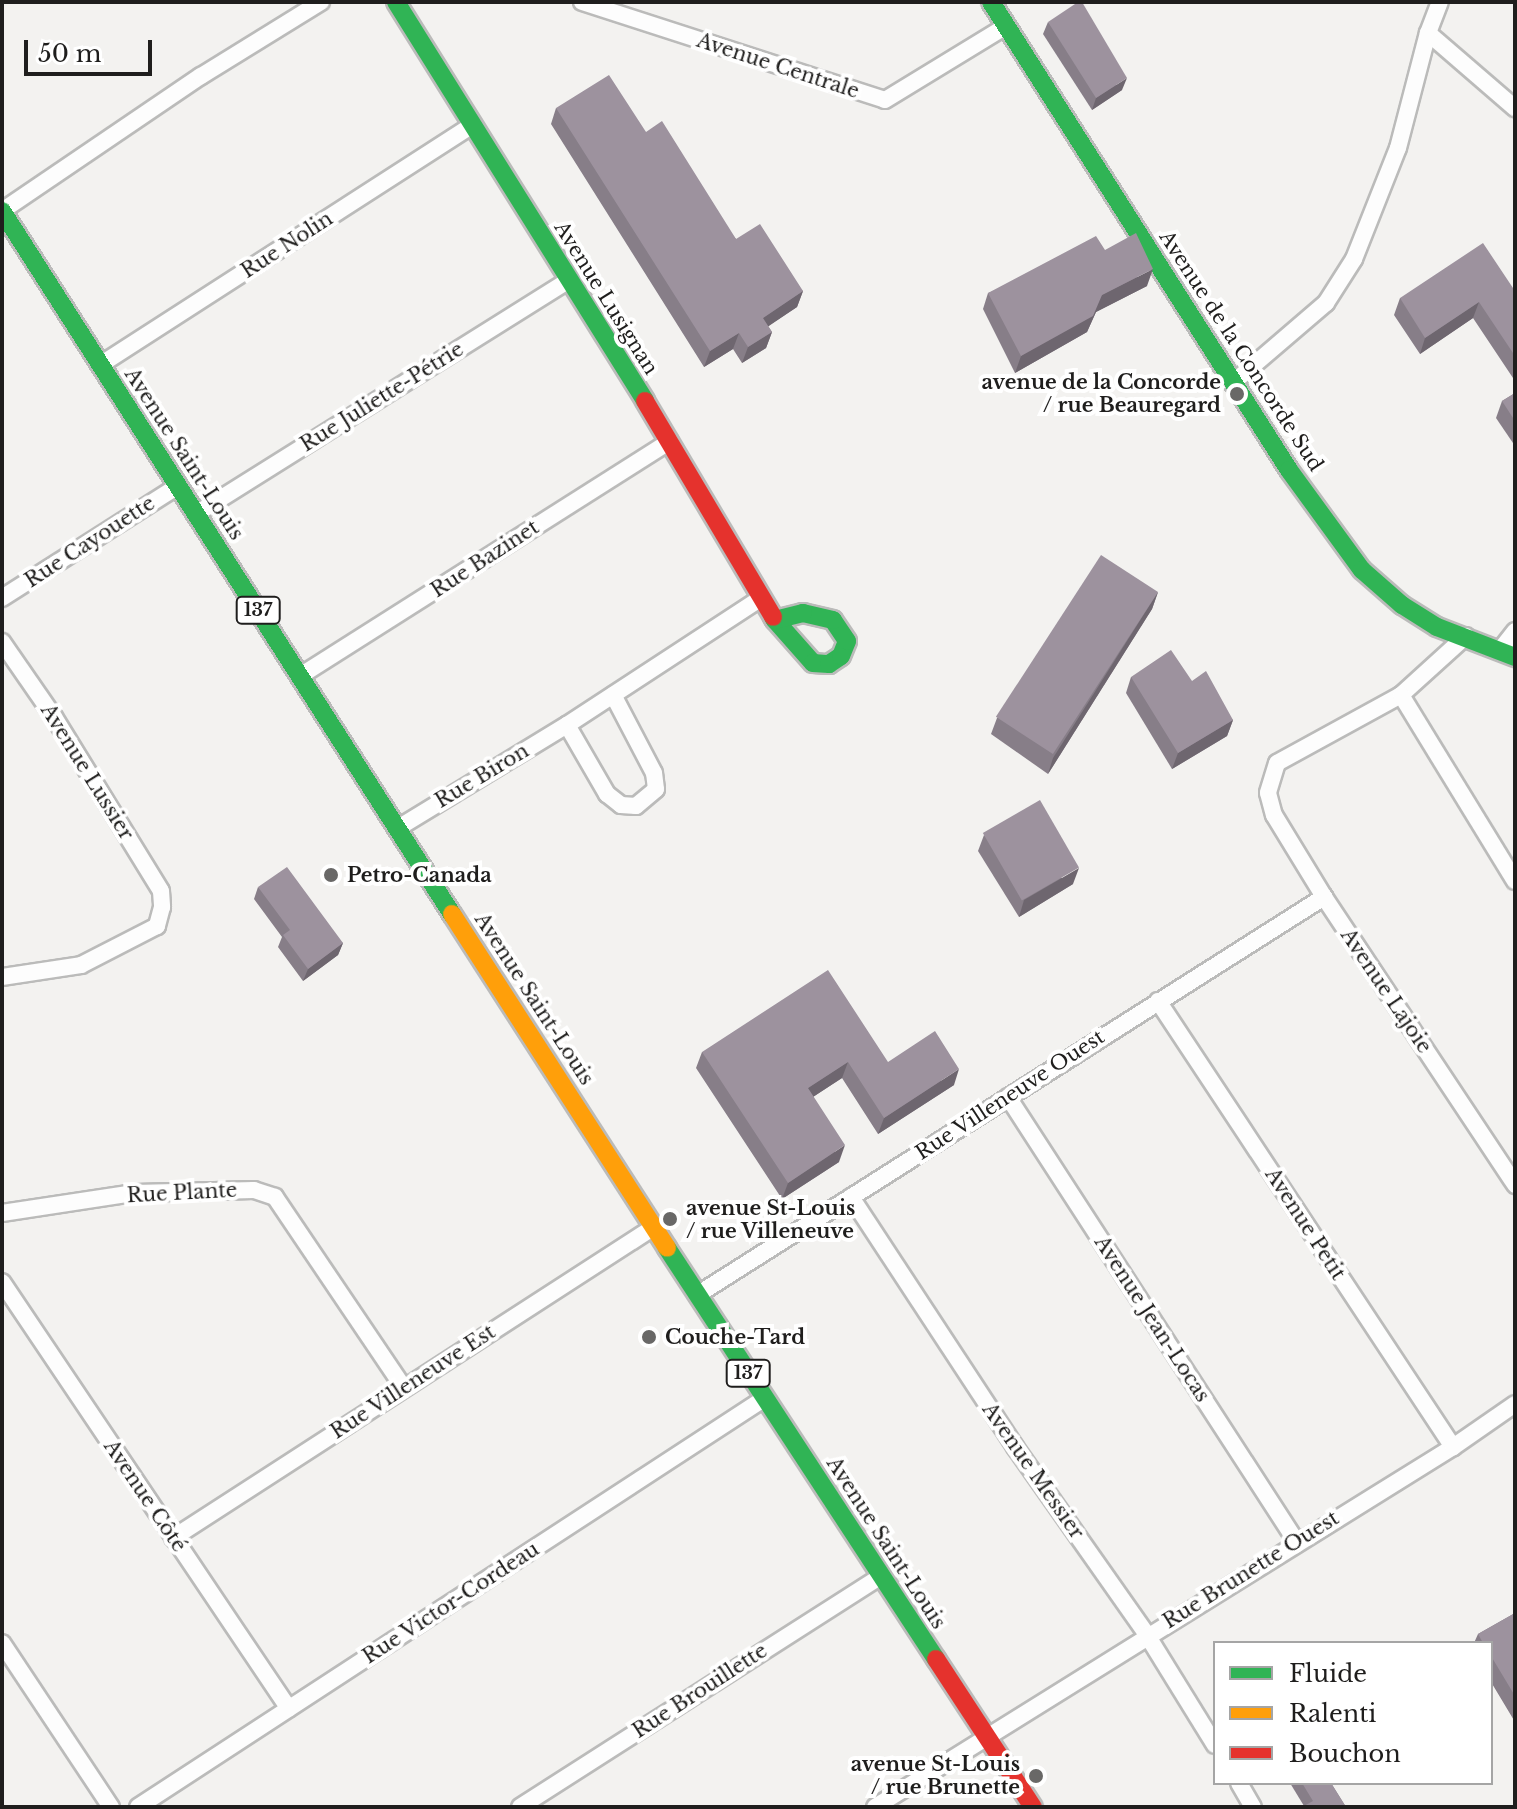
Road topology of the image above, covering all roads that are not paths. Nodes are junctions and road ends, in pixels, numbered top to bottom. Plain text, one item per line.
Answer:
1 (321, 2) edge
2 (396, 2) edge
3 (582, 2) edge
4 (991, 2) edge
5 (1440, 2) edge
6 (1006, 26) junction
7 (1428, 33) junction
8 (1515, 108) edge
9 (473, 125) junction
10 (2, 211) edge
11 (568, 281) junction
12 (100, 365) junction
13 (1235, 381) junction
14 (670, 441) junction
15 (178, 486) junction
16 (196, 514) junction
17 (2, 598) edge
18 (761, 598) junction
19 (775, 620) dead end
20 (1515, 631) edge
21 (1466, 636) junction
22 (2, 642) edge
23 (1508, 653) edge
24 (300, 676) junction
25 (613, 695) junction
26 (1401, 695) junction
27 (567, 725) junction
28 (398, 828) junction
29 (1515, 881) edge
30 (1324, 897) junction
31 (2, 977) edge
32 (1158, 1001) junction
33 (1008, 1097) junction
34 (1515, 1185) edge
35 (851, 1197) junction
36 (2, 1213) edge
37 (654, 1227) junction
38 (2, 1282) edge
39 (697, 1295) junction
40 (404, 1388) junction
41 (765, 1398) junction
42 (1515, 1404) edge
43 (1453, 1447) junction
44 (173, 1538) junction
45 (1296, 1541) junction
46 (881, 1576) junction
47 (1147, 1635) junction
48 (2, 1643) edge
49 (289, 1709) junction
50 (986, 1735) junction
51 (1213, 1742) edge
52 (1240, 1785) edge
53 (111, 1807) edge
54 (138, 1807) edge
55 (520, 1807) edge
56 (875, 1807) edge
57 (1033, 1807) edge
58 (1253, 1807) edge

1 - 10 street
2 - 9 main road, Avenue Lusignan
3 - 6 street, Avenue Centrale
4 - 6 main road, Avenue de la Concorde Sud
5 - 7 street
6 - 13 main road, Avenue de la Concorde Sud
7 - 8 street
7 - 13 street
9 - 11 main road, Avenue Lusignan
9 - 12 street, Rue Nolin
10 - 12 main road, Avenue Saint-Louis / 137
11 - 14 main road, Avenue Lusignan
11 - 16 street, Rue Juliette-Pétrie
12 - 15 main road, Avenue Saint-Louis / 137
13 - 21 main road, Avenue de la Concorde Sud
14 - 18 main road, Avenue Lusignan
14 - 24 street, Rue Bazinet
15 - 16 main road, Avenue Saint-Louis / 137
15 - 17 street, Rue Cayouette
16 - 24 main road, Avenue Saint-Louis / 137
18 - 19 main road, Avenue Lusignan
18 - 25 street, Rue Biron
20 - 23 street
21 - 23 main road, Avenue de la Concorde Sud
21 - 26 street
22 - 31 street, Avenue Lussier
24 - 28 main road, Avenue Saint-Louis / 137
25 - 27 street, Rue Biron
25 - 27 street
26 - 29 street
26 - 30 street, Avenue Lajoie
27 - 28 street, Rue Biron
28 - 37 main road, Avenue Saint-Louis / 137
30 - 32 street, Rue Villeneuve Ouest
30 - 34 street, Avenue Lajoie
32 - 33 street, Rue Villeneuve Ouest
32 - 43 street, Avenue Petit
33 - 35 street, Rue Villeneuve Ouest
33 - 45 street, Avenue Jean-Locas
35 - 39 street, Rue Villeneuve Ouest
35 - 47 street, Avenue Messier
36 - 40 street, Rue Plante
37 - 39 main road, Avenue Saint-Louis / 137
37 - 40 street, Rue Villeneuve Est
38 - 44 street, Avenue Côté
39 - 41 main road, Avenue Saint-Louis / 137
40 - 44 street, Rue Villeneuve Est
41 - 46 main road, Avenue Saint-Louis / 137
41 - 49 street, Rue Victor-Cordeau
42 - 43 street, Rue Brunette Ouest
43 - 45 street, Rue Brunette Ouest
44 - 49 street, Avenue Côté
45 - 47 street, Rue Brunette Ouest
46 - 50 main road, Avenue Saint-Louis / 137
46 - 55 street, Rue Brouillette
47 - 50 street, Rue Brunette Ouest
47 - 51 street, Avenue Messier
48 - 53 street
49 - 54 street, Rue Victor-Cordeau
50 - 56 street, Rue Brunette Ouest
50 - 57 main road, Avenue Saint-Louis / 137
52 - 58 street

